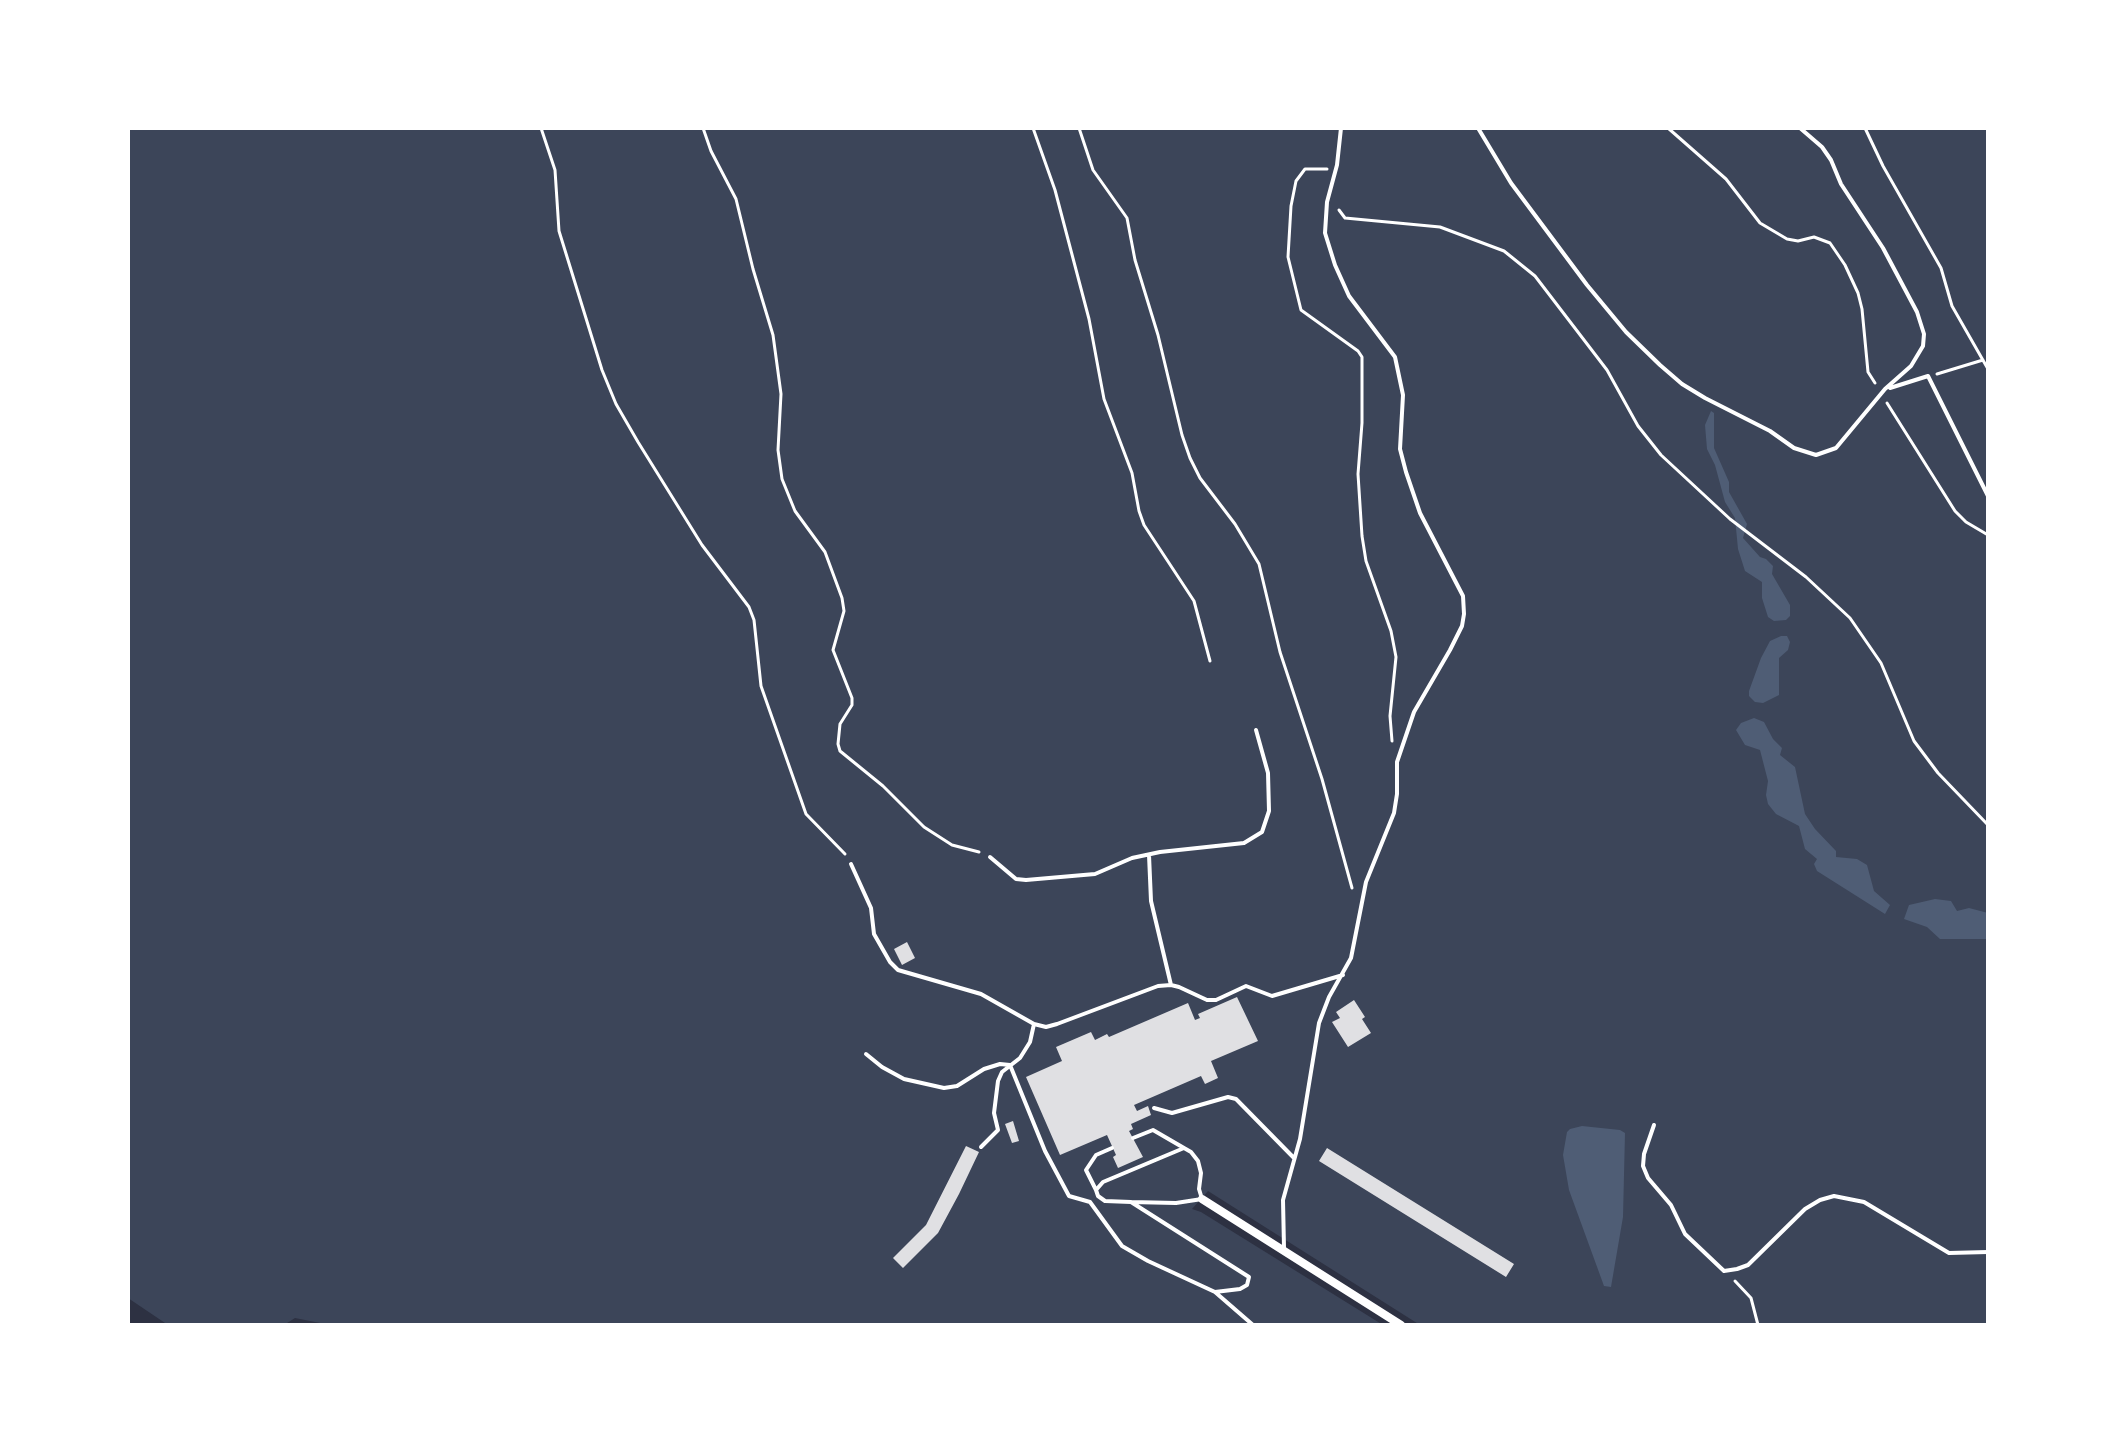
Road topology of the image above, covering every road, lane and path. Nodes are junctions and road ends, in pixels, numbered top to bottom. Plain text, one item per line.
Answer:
1 (541, 128) edge
2 (703, 128) edge
3 (1033, 128) edge
4 (1079, 128) edge
5 (1341, 128) edge
6 (1478, 128) edge
7 (1668, 128) edge
8 (1800, 128) edge
9 (1865, 128) edge
10 (1337, 165) junction
11 (1338, 206) dead end
12 (1983, 360) junction
13 (1988, 369) edge
14 (1928, 376) junction
15 (1883, 391) junction
16 (1988, 496) edge
17 (1988, 535) edge
18 (1210, 661) dead end
19 (1256, 730) dead end
20 (1397, 762) junction
21 (1988, 825) edge
22 (1149, 855) junction
23 (990, 857) joint
24 (851, 864) joint
25 (1358, 913) junction
26 (1343, 975) junction
27 (1171, 985) junction
28 (1034, 1024) junction
29 (866, 1054) dead end
30 (1010, 1065) junction
31 (1154, 1108) dead end
32 (1654, 1125) dead end
33 (1133, 1138) dead end
34 (981, 1147) dead end
35 (1112, 1148) dead end
36 (1184, 1148) junction
37 (1293, 1157) junction
38 (1097, 1193) junction
39 (1202, 1199) junction
40 (1090, 1202) junction
41 (1131, 1202) junction
42 (1284, 1251) junction
43 (1988, 1252) edge
44 (1724, 1271) junction
45 (1215, 1292) junction
46 (1253, 1325) edge
47 (1401, 1325) edge
48 (1758, 1325) edge

1 - 24 path
2 - 23 path
3 - 18 path
4 - 25 path
5 - 10 lane
6 - 15 lane
7 - 15 path
8 - 15 lane
9 - 12 path
10 - 20 lane
10 - 20 path
11 - 21 path
12 - 13 path
12 - 14 path
14 - 15 lane
14 - 16 lane
15 - 17 path
19 - 22 lane
20 - 25 lane
22 - 23 lane
22 - 27 lane
24 - 28 lane
25 - 26 lane
26 - 27 lane
26 - 37 lane
27 - 28 lane
28 - 30 lane
29 - 30 lane
30 - 34 lane
30 - 40 lane
31 - 37 lane
32 - 44 lane
33 - 36 lane
35 - 38 lane
36 - 38 lane
36 - 39 lane
37 - 42 lane
38 - 40 lane
38 - 41 lane
39 - 41 lane
39 - 42 street
40 - 45 lane
41 - 45 lane
42 - 47 street
43 - 44 lane
44 - 48 path
45 - 46 lane

